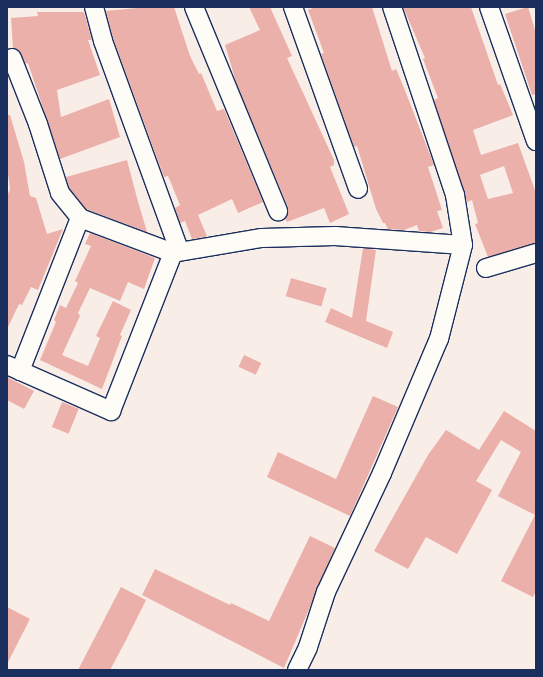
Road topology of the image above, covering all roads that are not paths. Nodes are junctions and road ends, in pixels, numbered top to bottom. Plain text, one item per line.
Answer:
1 (94, 7) edge
2 (194, 7) edge
3 (293, 7) edge
4 (392, 7) edge
5 (489, 7) edge
6 (12, 58) dead end
7 (536, 141) edge
8 (358, 189) dead end
9 (278, 211) dead end
10 (80, 218) junction
11 (463, 245) junction
12 (176, 251) junction
13 (536, 253) edge
14 (486, 268) dead end
15 (14, 368) edge
16 (297, 670) edge

1 - 12 street
2 - 9 street
3 - 8 street
4 - 11 street
5 - 7 street
6 - 10 street
10 - 12 street
10 - 15 street
11 - 12 street
11 - 16 street
12 - 15 street
13 - 14 street

